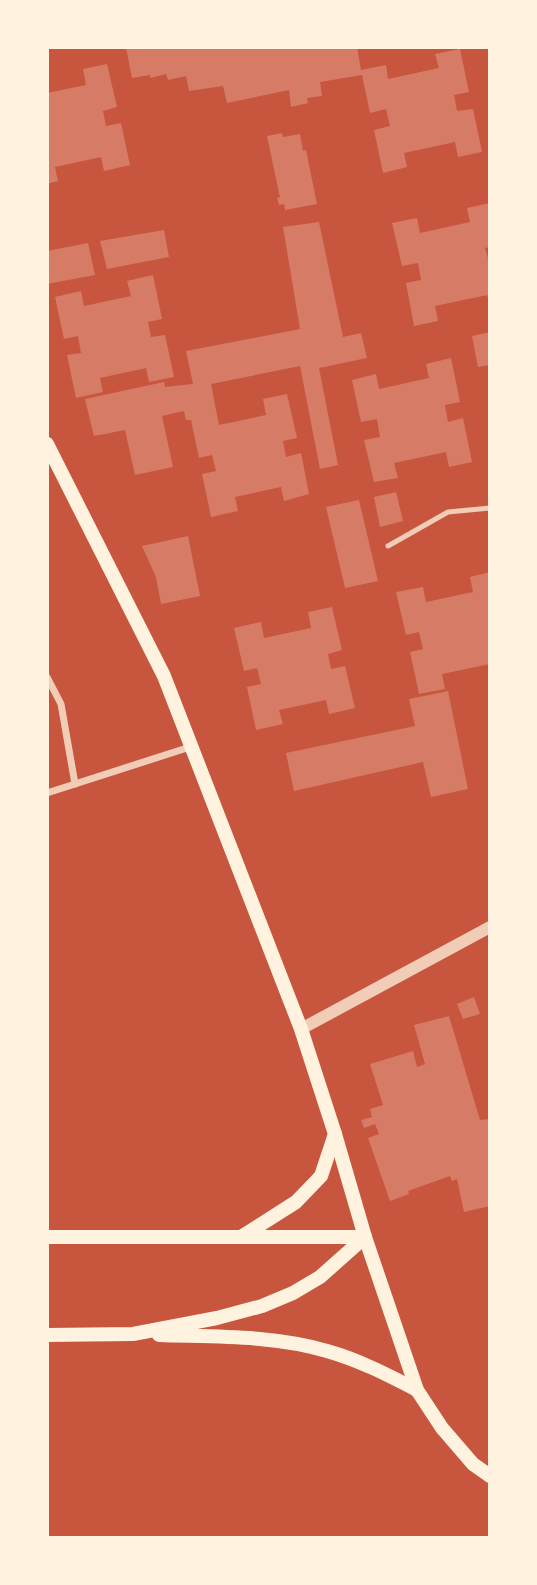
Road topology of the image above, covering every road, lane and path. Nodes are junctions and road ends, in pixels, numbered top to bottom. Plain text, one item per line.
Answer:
1 (47, 444) edge
2 (490, 508) edge
3 (388, 546) dead end
4 (47, 677) edge
5 (190, 747) junction
6 (75, 784) junction
7 (47, 793) edge
8 (490, 927) edge
9 (301, 1029) junction
10 (335, 1134) junction
11 (47, 1237) edge
12 (365, 1237) junction
13 (240, 1238) junction
14 (133, 1334) junction
15 (47, 1335) edge
16 (417, 1390) junction
17 (490, 1476) edge

1 - 5 main road
2 - 3 lane
4 - 6 street
5 - 6 street
5 - 9 main road
6 - 7 street
8 - 9 street
9 - 10 main road
10 - 12 main road
10 - 13 main road
11 - 13 main road
12 - 13 main road
12 - 14 main road
12 - 16 main road
14 - 15 main road
14 - 16 main road
16 - 17 main road

